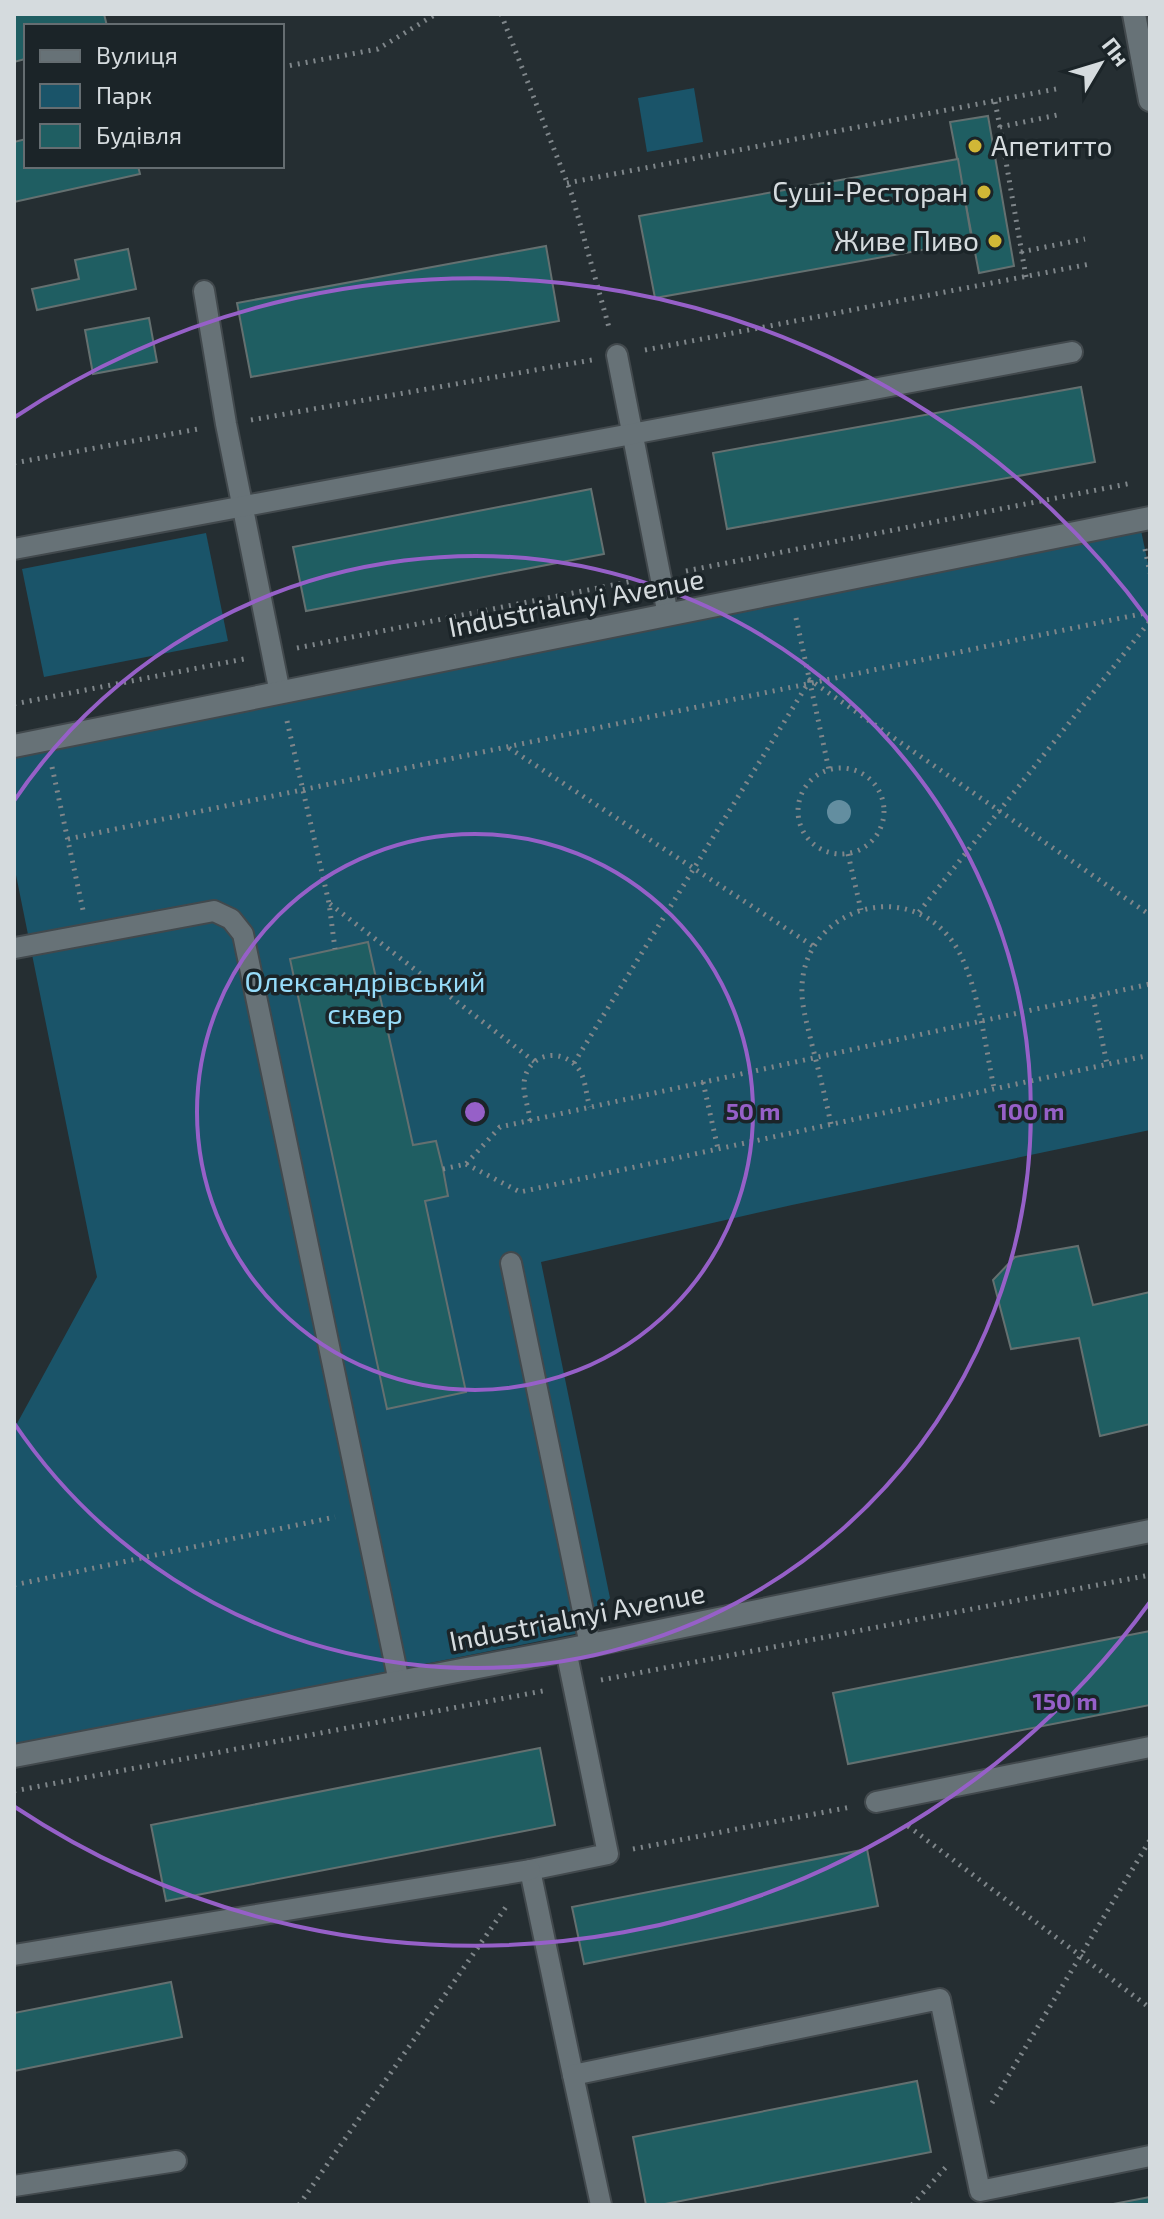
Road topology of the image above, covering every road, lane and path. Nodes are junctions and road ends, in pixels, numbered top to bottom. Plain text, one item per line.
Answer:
1 (436, 14) edge
2 (501, 14) edge
3 (1134, 14) edge
4 (284, 67) edge
5 (1056, 89) dead end
6 (1150, 100) edge
7 (995, 102) junction
8 (1062, 114) dead end
9 (1000, 127) junction
10 (567, 183) junction
11 (1085, 239) dead end
12 (1021, 252) junction
13 (1090, 264) dead end
14 (1026, 277) junction
15 (204, 291) dead end
16 (1072, 352) dead end
17 (617, 355) junction
18 (226, 424) junction
19 (633, 435) junction
20 (14, 463) edge
21 (1132, 483) dead end
22 (242, 508) junction
23 (1150, 518) edge
24 (14, 549) edge
25 (661, 576) junction
26 (790, 590) junction
27 (1150, 612) edge
28 (668, 615) junction
29 (1150, 621) edge
30 (272, 653) junction
31 (810, 680) junction
32 (280, 693) junction
33 (14, 704) edge
34 (46, 740) junction
35 (14, 746) edge
36 (507, 747) junction
37 (829, 770) junction
38 (68, 839) junction
39 (848, 854) junction
40 (329, 903) junction
41 (861, 910) junction
42 (919, 912) junction
43 (1150, 915) edge
44 (88, 934) junction
45 (813, 946) junction
46 (15, 948) edge
47 (335, 949) dead end
48 (1150, 984) edge
49 (1093, 997) junction
50 (1150, 1055) edge
51 (535, 1062) junction
52 (574, 1063) junction
53 (1107, 1064) junction
54 (703, 1082) junction
55 (994, 1088) junction
56 (590, 1107) junction
57 (530, 1121) junction
58 (831, 1124) junction
59 (718, 1149) junction
60 (466, 1164) junction
61 (443, 1169) dead end
62 (511, 1263) dead end
63 (364, 1511) junction
64 (1150, 1531) edge
65 (14, 1585) edge
66 (590, 1645) junction
67 (566, 1650) junction
68 (399, 1682) junction
69 (1150, 1747) edge
70 (14, 1756) edge
71 (876, 1802) junction
72 (1150, 1840) edge
73 (608, 1854) junction
74 (530, 1870) junction
75 (14, 1955) edge
76 (1080, 1956) junction
77 (1150, 2008) edge
78 (573, 2075) junction
79 (970, 2140) junction
80 (1150, 2156) edge
81 (176, 2161) dead end
82 (14, 2186) edge
83 (913, 2204) edge
84 (299, 2205) edge
85 (601, 2205) edge

1 - 4 path
2 - 10 path
3 - 6 street
5 - 7 path
7 - 9 path
7 - 10 path
8 - 9 path
9 - 12 path
10 - 17 path
11 - 12 path
12 - 14 path
13 - 14 path
14 - 17 path
15 - 18 lane
16 - 19 lane
17 - 18 path
17 - 19 lane
18 - 20 path
18 - 22 lane
19 - 22 lane
19 - 25 lane
21 - 25 path
22 - 24 lane
22 - 30 lane
23 - 26 street, Industrialnyi Avenue
25 - 28 lane
25 - 30 path
26 - 28 street, Industrialnyi Avenue
26 - 31 path
27 - 36 path
28 - 32 street, Industrialnyi Avenue
29 - 42 path
30 - 32 lane
30 - 33 path
31 - 37 path
31 - 43 path
31 - 52 path
32 - 34 street, Industrialnyi Avenue
32 - 40 path
34 - 35 street, Industrialnyi Avenue
34 - 38 path
36 - 38 path
36 - 45 path
37 - 39 path
37 - 39 path
38 - 44 path
39 - 41 path
40 - 47 path
40 - 51 path
41 - 42 path
41 - 45 path
42 - 55 path
44 - 46 lane
44 - 63 lane
45 - 58 path
48 - 49 path
49 - 53 path
49 - 54 path
50 - 53 path
51 - 52 path
51 - 57 path
52 - 56 path
53 - 55 path
54 - 56 path
54 - 59 path
55 - 58 path
56 - 57 path
57 - 60 path
58 - 59 path
59 - 60 path
60 - 61 path
62 - 66 lane
63 - 65 path
63 - 68 lane
64 - 66 street, Industrialnyi Avenue
66 - 67 street, Industrialnyi Avenue
67 - 68 street, Industrialnyi Avenue
67 - 73 lane
68 - 70 street, Industrialnyi Avenue
69 - 71 lane
71 - 73 path
71 - 76 path
72 - 76 path
73 - 74 lane
74 - 75 lane
74 - 78 lane
74 - 84 path
76 - 77 path
76 - 79 path
78 - 79 lane
78 - 85 lane
79 - 80 lane
79 - 83 path
81 - 82 lane

